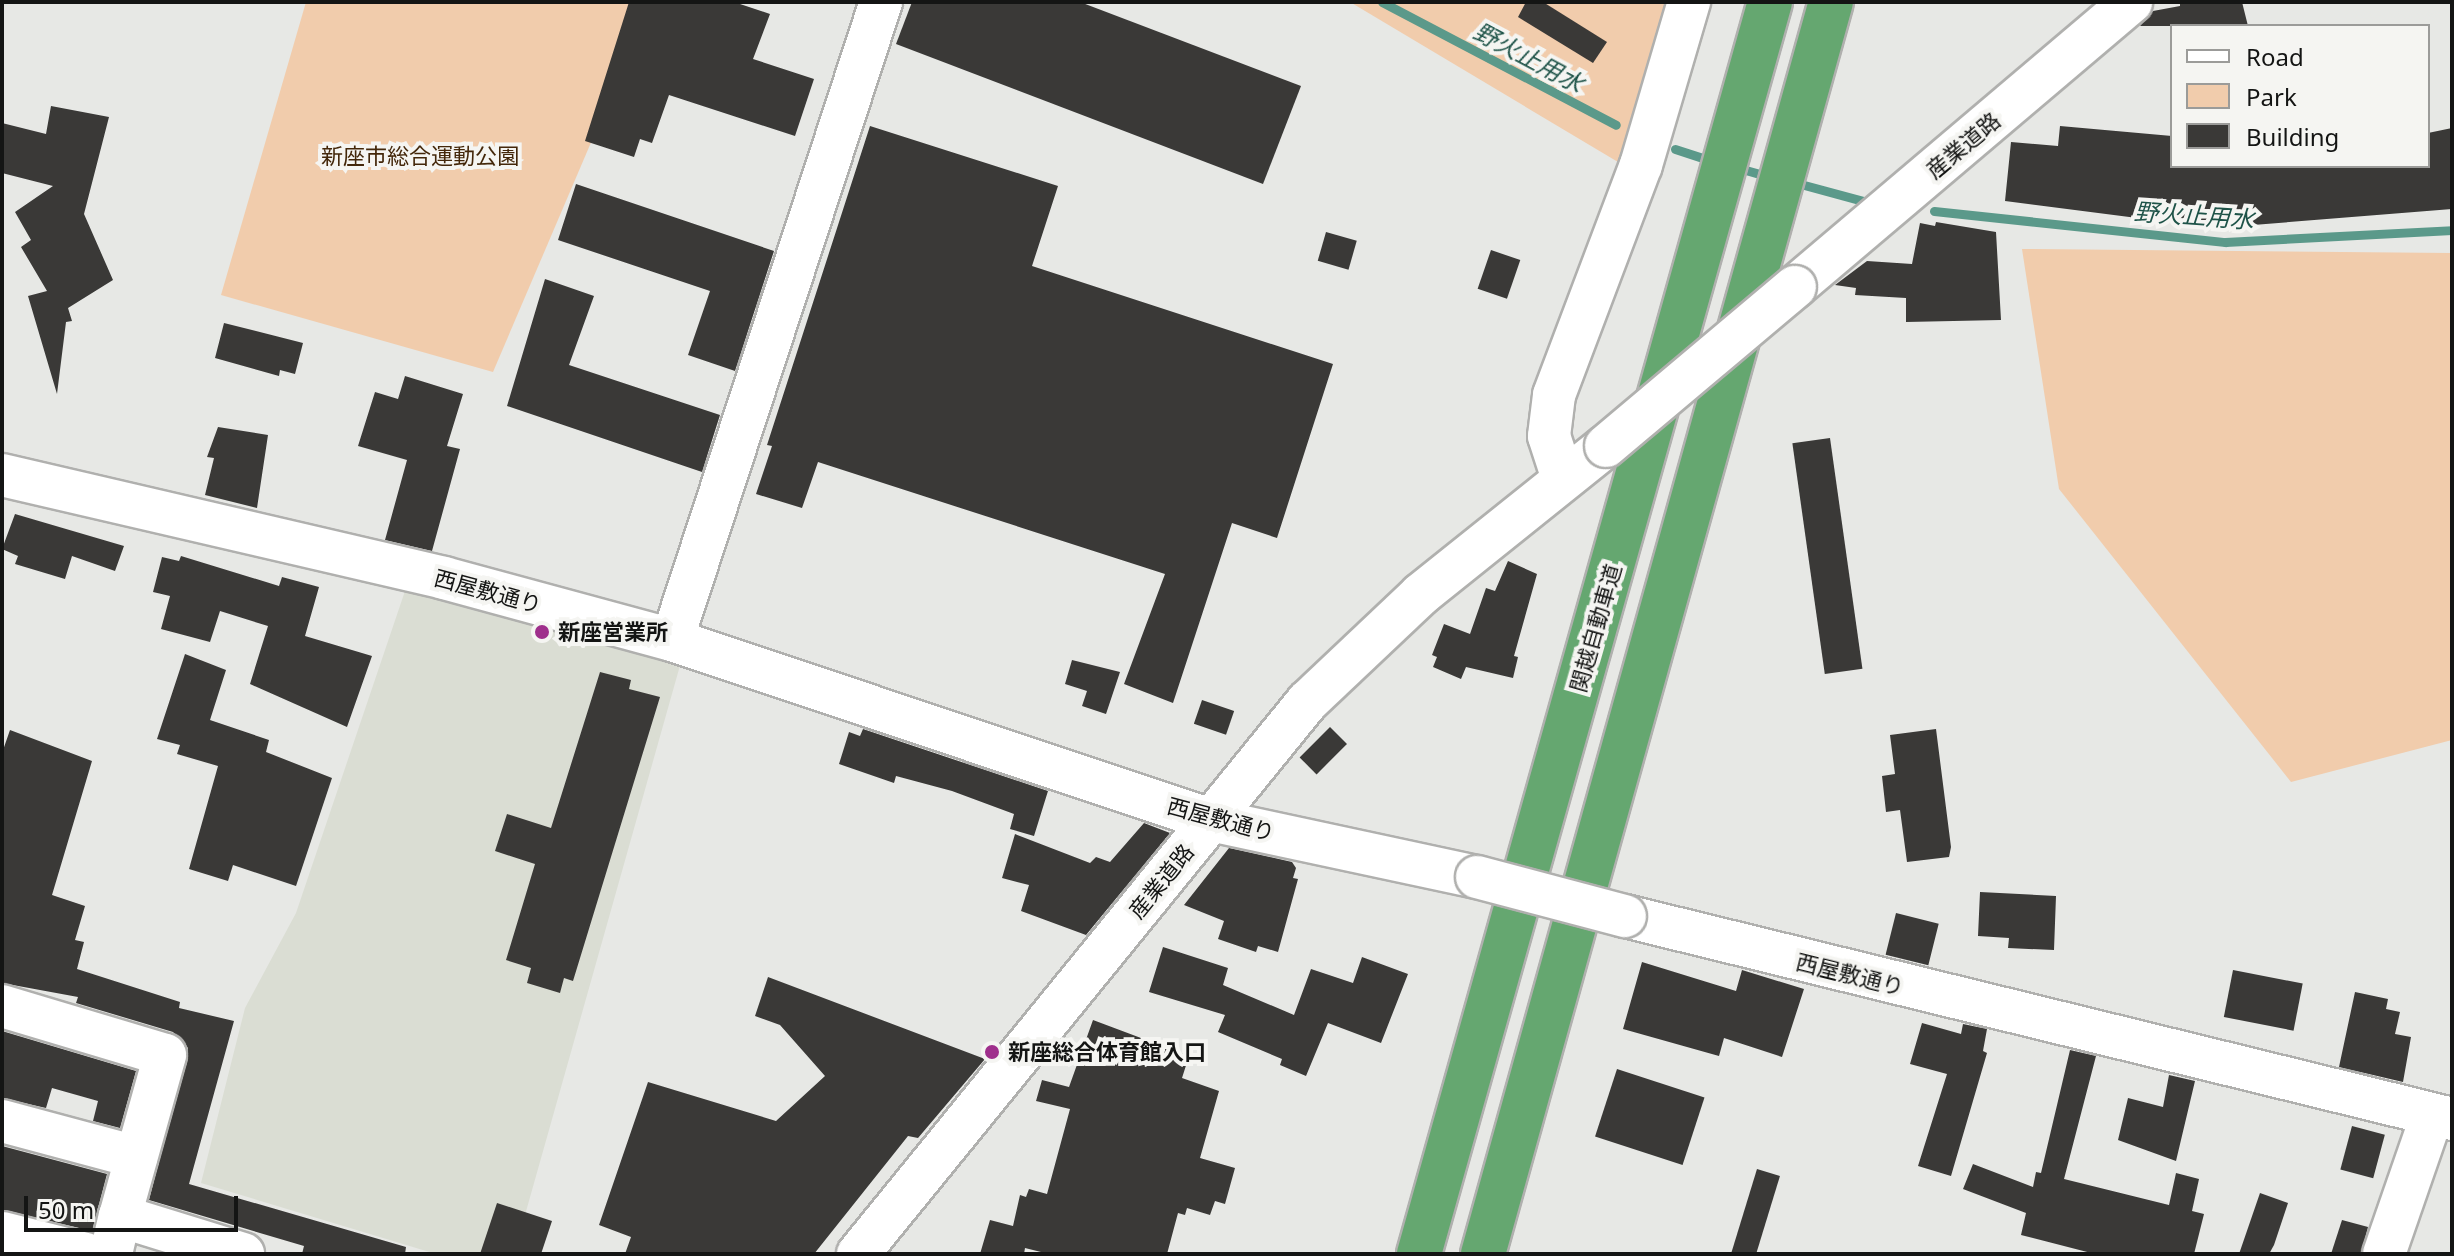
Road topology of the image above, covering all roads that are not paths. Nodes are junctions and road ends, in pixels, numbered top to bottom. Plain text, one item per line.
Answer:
1 (881, 2) edge
2 (1770, 2) edge
3 (1831, 2) edge
4 (2131, 2) edge
5 (1679, 7) edge
6 (3, 478) edge
7 (1563, 479) junction
8 (672, 640) junction
9 (1211, 820) junction
10 (2, 1006) edge
11 (2442, 1117) edge
12 (2, 1121) edge
13 (136, 1157) junction
14 (115, 1235) edge
15 (3, 1238) edge
16 (86, 1254) edge
17 (243, 1254) edge
18 (858, 1254) edge
19 (1419, 1254) edge
20 (1483, 1254) edge
21 (2384, 1254) edge

1 - 8 street
2 - 19 highway, 関越自動車道
3 - 20 highway
4 - 7 street, 産業道路, bridge
5 - 7 street
6 - 8 street, 西屋敷通り
7 - 9 street, 産業道路
8 - 9 street, 西屋敷通り
9 - 11 street, 西屋敷通り, bridge
9 - 18 street, 産業道路
10 - 13 street
11 - 21 street
12 - 13 street
13 - 14 street
14 - 17 street
15 - 16 street

